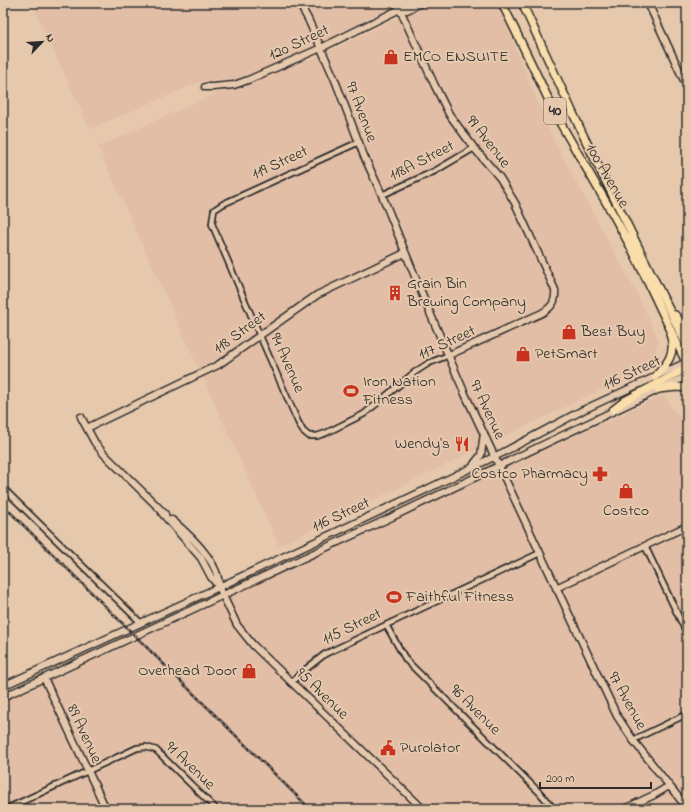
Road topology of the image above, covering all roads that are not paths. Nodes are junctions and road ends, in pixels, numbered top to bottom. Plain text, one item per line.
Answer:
1 (299, 3) edge
2 (397, 3) edge
3 (407, 3) edge
4 (421, 3) edge
5 (502, 3) edge
6 (517, 3) edge
7 (522, 3) edge
8 (648, 3) edge
9 (400, 9) junction
10 (535, 33) junction
11 (321, 48) junction
12 (205, 87) dead end
13 (687, 87) edge
14 (359, 142) junction
15 (474, 148) junction
16 (382, 196) junction
17 (214, 210) joint
18 (405, 253) junction
19 (556, 298) joint
20 (670, 312) junction
21 (667, 320) junction
22 (687, 330) edge
23 (260, 336) junction
24 (687, 346) edge
25 (449, 355) junction
26 (687, 364) edge
27 (655, 376) junction
28 (687, 376) edge
29 (687, 388) edge
30 (658, 389) junction
31 (614, 410) junction
32 (81, 417) dead end
33 (87, 428) junction
34 (484, 433) junction
35 (309, 436) joint
36 (494, 457) junction
37 (499, 466) junction
38 (472, 467) junction
39 (3, 488) edge
40 (687, 526) edge
41 (645, 546) junction
42 (540, 553) junction
43 (219, 587) junction
44 (556, 588) junction
45 (223, 595) junction
46 (140, 623) junction
47 (386, 625) junction
48 (687, 634) edge
49 (40, 669) junction
50 (44, 678) junction
51 (291, 683) junction
52 (3, 686) edge
53 (3, 698) edge
54 (687, 714) edge
55 (633, 740) junction
56 (88, 771) junction
57 (669, 786) junction
58 (687, 808) edge
59 (6, 809) edge
60 (106, 809) edge
61 (216, 809) edge
62 (423, 809) edge
63 (554, 809) edge
64 (624, 809) edge

1 - 11 street, 97 Avenue
2 - 9 street, 99 Avenue
3 - 9 street, 120 Street
4 - 9 street, 120 Street
5 - 21 main road, 100 Avenue / 40
6 - 10 main road
7 - 10 main road, 100 Avenue / 40
8 - 13 street
9 - 11 street, 120 Street
9 - 15 street, 99 Avenue
10 - 20 main road, 100 Avenue / 40
11 - 12 street, 120 Street
11 - 14 street, 97 Avenue
14 - 16 street, 97 Avenue
14 - 17 street, 119 Street
15 - 16 street, 118A Street
15 - 19 street, 99 Avenue
16 - 18 street, 97 Avenue
17 - 23 street, 94 Avenue
18 - 23 street, 118 Street
18 - 25 street, 97 Avenue
19 - 25 street, 117 Street
20 - 22 main road
20 - 24 main road, 100 Avenue / 40
21 - 26 main road, 100 Avenue / 40
21 - 27 main road
23 - 33 street, 118 Street
23 - 35 street, 94 Avenue
25 - 34 street, 97 Avenue
25 - 35 street, 117 Street
26 - 27 street, 116 Street
26 - 31 main road
27 - 36 street, 116 Street
28 - 30 street, 116 Street
29 - 30 main road
30 - 31 street, 116 Street
31 - 37 street, 116 Street
32 - 33 street, 95 Avenue
33 - 43 street, 95 Avenue
34 - 36 street, 97 Avenue
34 - 38 street
36 - 37 street, 97 Avenue
36 - 38 street, 116 Street
37 - 42 street, 97 Avenue
37 - 45 street, 116 Street
38 - 43 street, 116 Street
39 - 46 street
40 - 41 street
41 - 44 street
41 - 48 street
42 - 44 street, 97 Avenue
42 - 47 street, 115 Street
43 - 45 street, 95 Avenue
43 - 46 street, 116 Street
44 - 55 street, 97 Avenue
45 - 50 street, 116 Street
45 - 51 street, 95 Avenue
46 - 49 street, 116 Street
47 - 51 street, 115 Street
47 - 63 street, 96 Avenue
49 - 50 street, 89 Avenue
49 - 52 street, 116 Street
50 - 53 street, 116 Street
50 - 56 street, 89 Avenue
51 - 62 street, 95 Avenue
54 - 55 street
55 - 57 street, 97 Avenue
56 - 59 street
56 - 60 street, 89 Avenue
56 - 61 street, 91 Avenue
57 - 58 street, 97 Avenue
57 - 64 street

